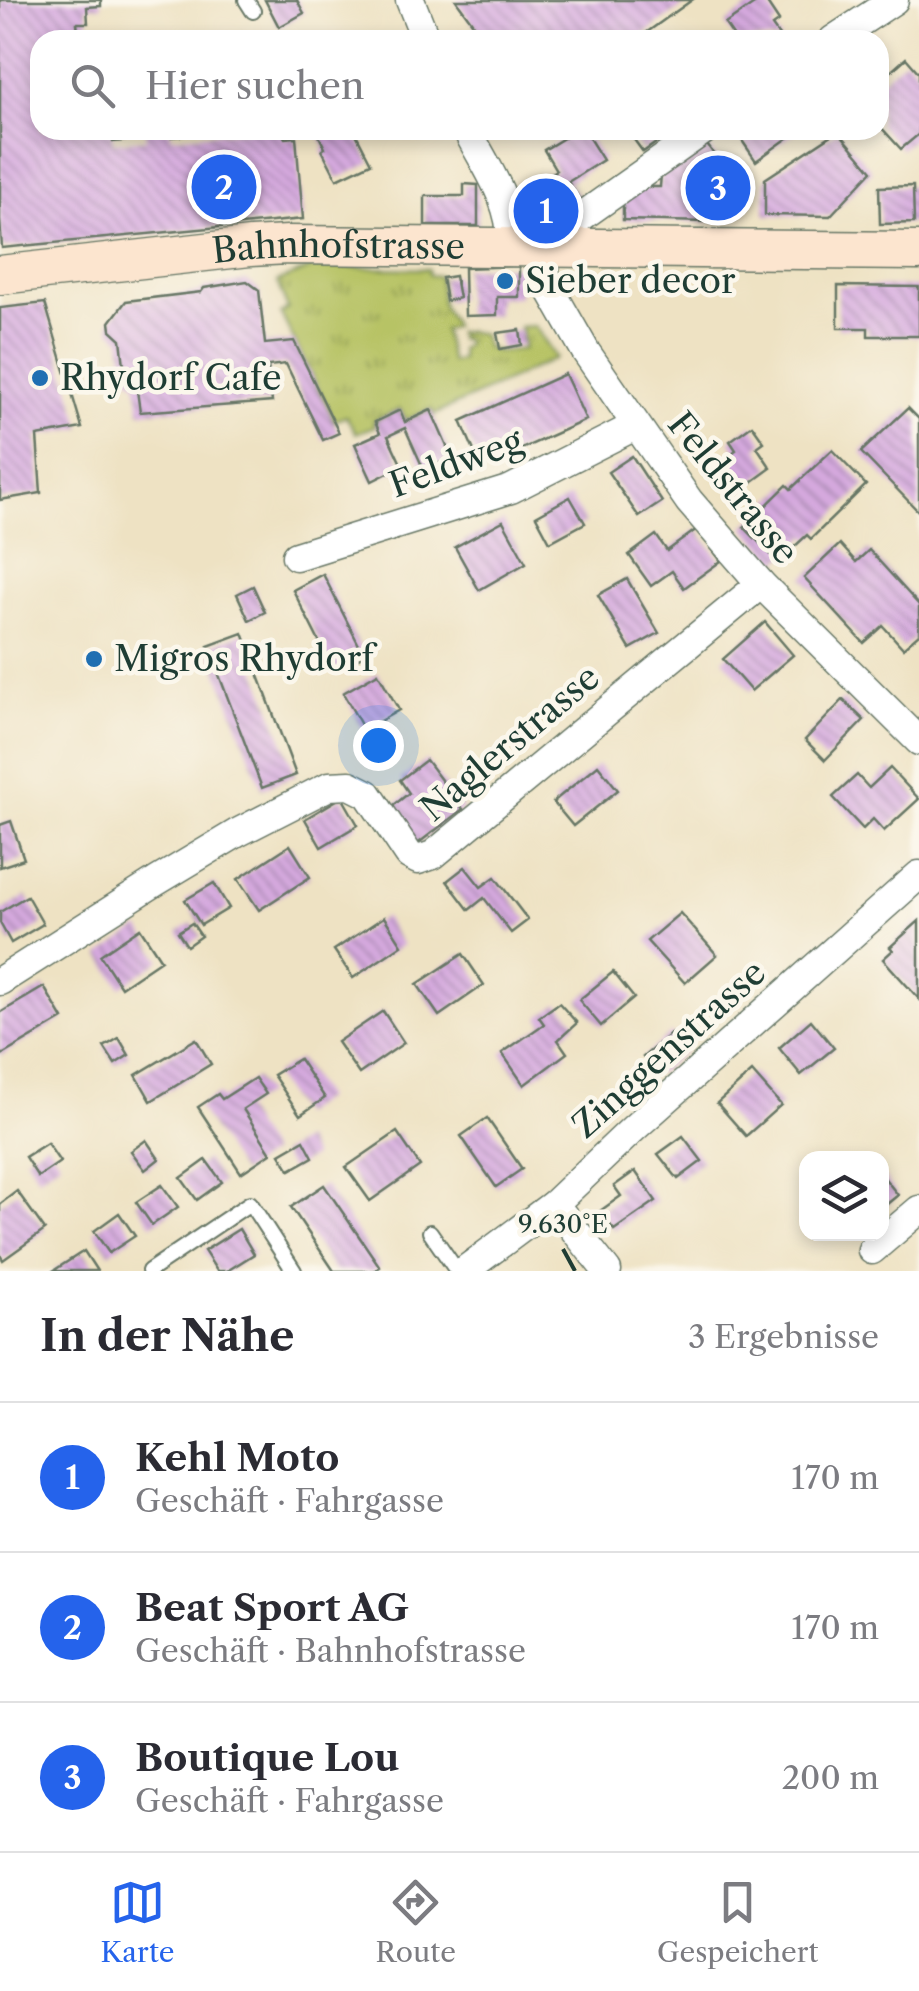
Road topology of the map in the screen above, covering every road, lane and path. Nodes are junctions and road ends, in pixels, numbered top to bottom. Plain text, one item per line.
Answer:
1 (410, 0) edge
2 (894, 0) edge
3 (422, 30) edge
4 (848, 30) edge
5 (472, 140) edge
6 (690, 140) edge
7 (541, 247) junction
8 (919, 251) edge
9 (0, 274) edge
10 (635, 426) junction
11 (296, 556) dead end
12 (761, 584) junction
13 (919, 741) edge
14 (919, 875) edge
15 (0, 981) edge
16 (554, 1204) junction
17 (919, 1210) edge
18 (430, 1232) dead end
19 (872, 1250) dead end
20 (149, 1271) edge
21 (294, 1271) edge
22 (460, 1271) edge
23 (607, 1271) edge

1 - 3 street
2 - 4 street
5 - 7 street, Feldstrasse
6 - 7 street
7 - 8 main road, Bahnhofstrasse
7 - 9 main road, Bahnhofstrasse
7 - 10 street, Feldstrasse
10 - 11 street, Feldweg
10 - 12 street, Feldstrasse
12 - 13 street, Feldstrasse
12 - 15 street, Naglerstrasse
14 - 16 street, Zinggenstrasse
16 - 22 street, Zinggenstrasse
16 - 23 street
17 - 19 street
18 - 22 lane
20 - 21 lane

